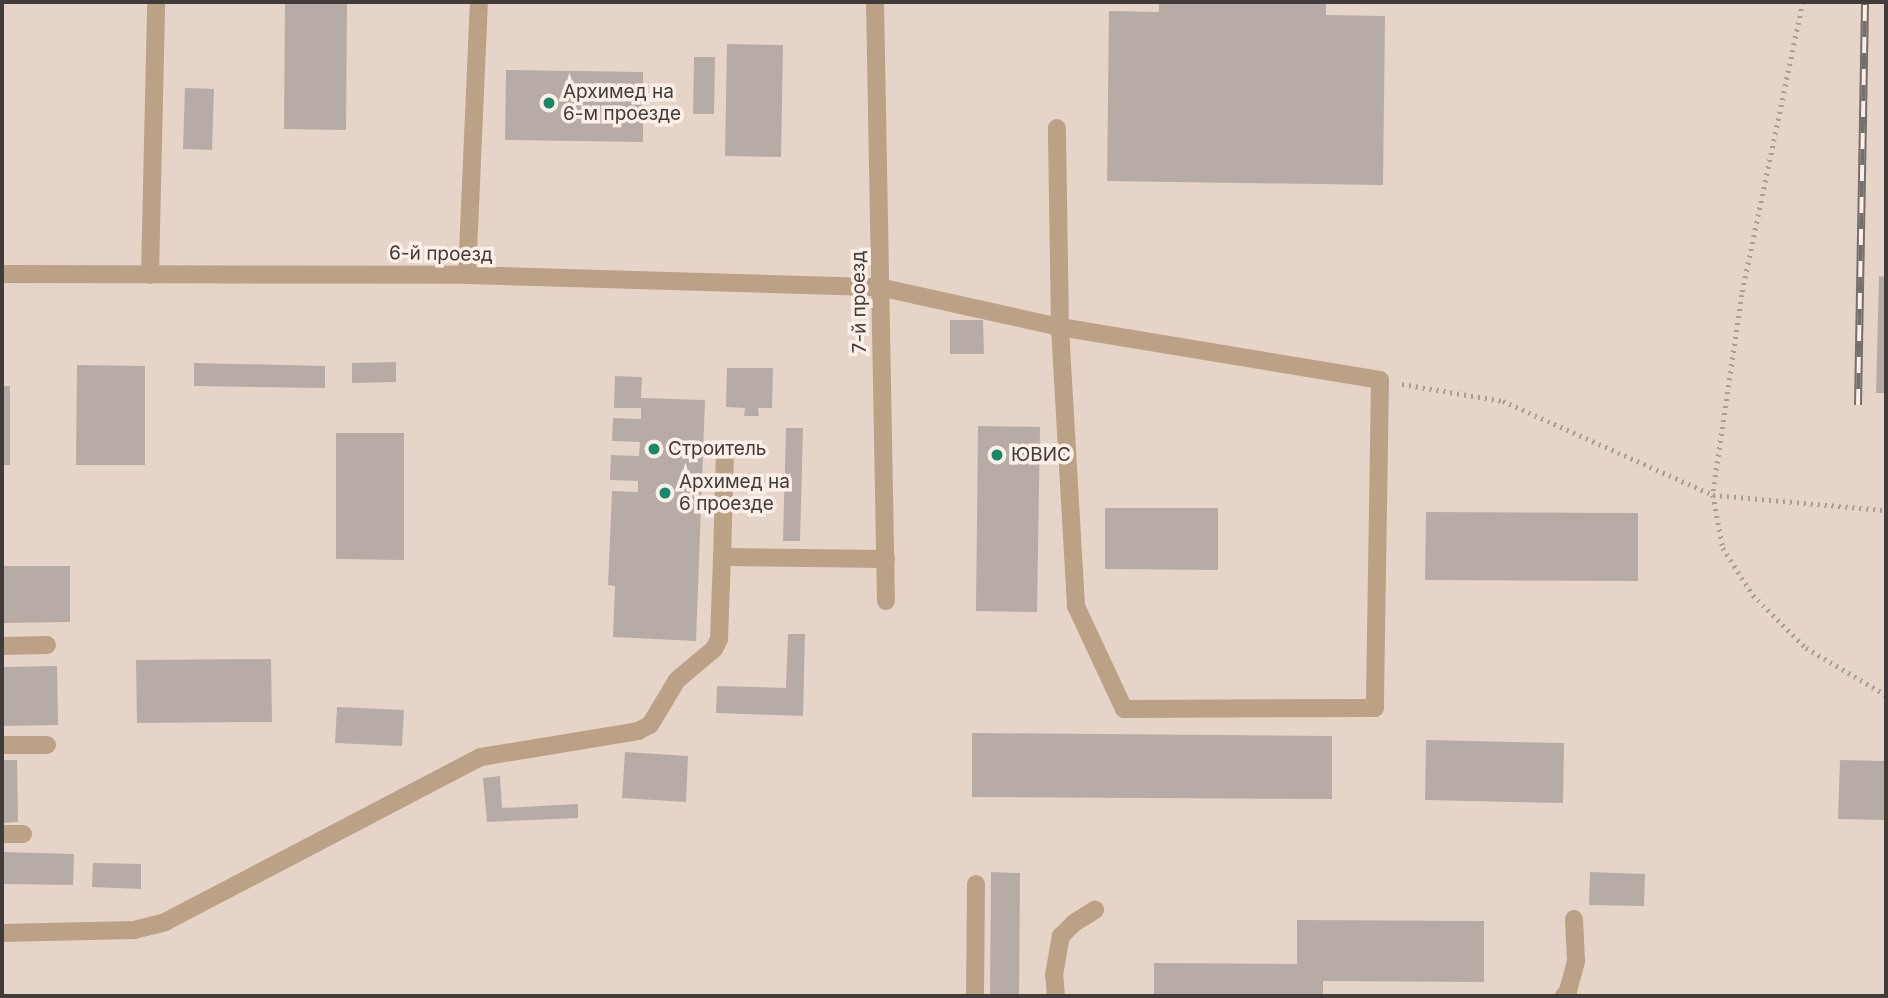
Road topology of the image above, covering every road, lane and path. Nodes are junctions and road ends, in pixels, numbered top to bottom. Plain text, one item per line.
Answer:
1 (156, 2) edge
2 (479, 2) edge
3 (875, 2) edge
4 (1803, 2) edge
5 (1057, 128) dead end
6 (2, 274) edge
7 (150, 275) junction
8 (467, 275) junction
9 (879, 287) junction
10 (1060, 327) junction
11 (1380, 380) junction
12 (725, 450) dead end
13 (1713, 495) junction
14 (1886, 510) edge
15 (722, 557) junction
16 (886, 559) junction
17 (886, 601) dead end
18 (47, 645) dead end
19 (2, 646) edge
20 (1886, 695) edge
21 (2, 745) edge
22 (47, 745) dead end
23 (2, 834) edge
24 (23, 834) dead end
25 (976, 884) dead end
26 (1095, 910) dead end
27 (1574, 919) dead end
28 (2, 933) edge
29 (975, 996) edge
30 (1056, 996) edge
31 (1564, 996) edge

1 - 7 street
2 - 8 street
3 - 9 street, 7-й проезд
4 - 13 path
5 - 10 street
6 - 7 street, 6-й проезд
7 - 8 street, 6-й проезд
8 - 9 street, 6-й проезд
9 - 10 street, 6-й проезд
9 - 16 street, 7-й проезд
10 - 11 street, 6-й проезд
10 - 11 street
11 - 13 path
12 - 15 street
13 - 14 path
13 - 20 path
15 - 16 street
15 - 28 street
16 - 17 street, 7-й проезд
18 - 19 street
21 - 22 street
23 - 24 street
25 - 29 street
26 - 30 street
27 - 31 street

